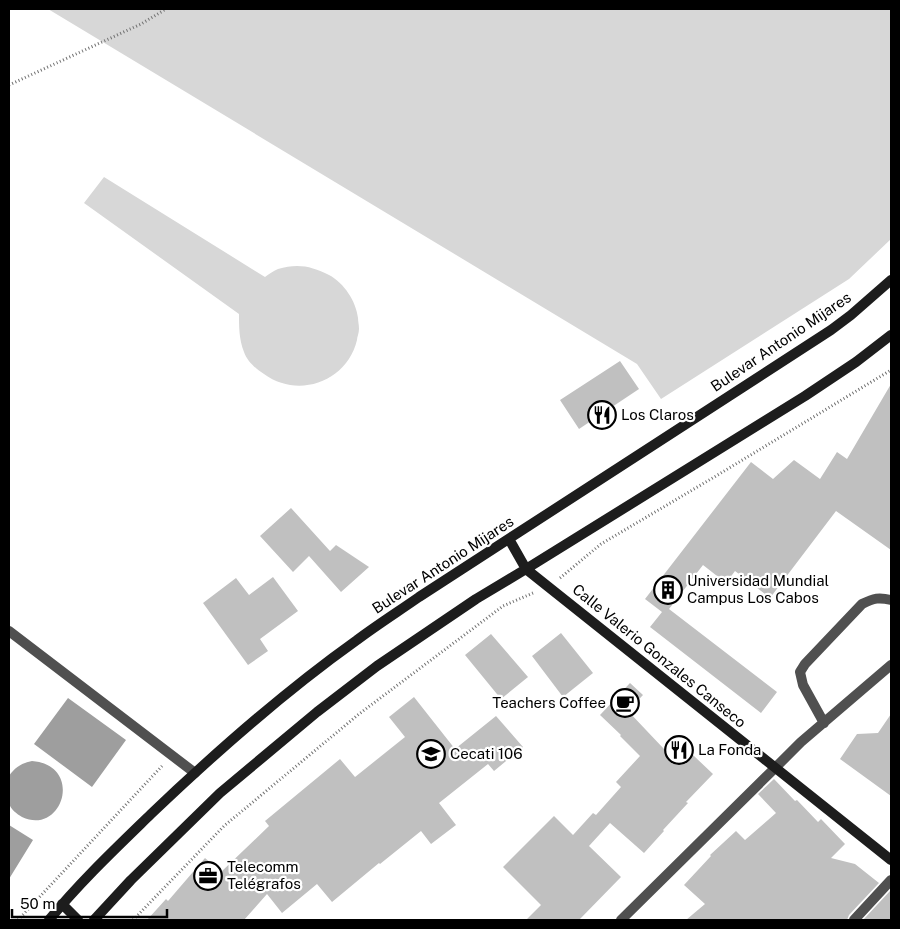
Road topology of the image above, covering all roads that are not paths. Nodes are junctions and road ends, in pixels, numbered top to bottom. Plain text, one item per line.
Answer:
1 (891, 280) edge
2 (891, 335) edge
3 (509, 539) junction
4 (526, 569) junction
5 (891, 600) edge
6 (9, 631) edge
7 (891, 665) edge
8 (824, 723) junction
9 (776, 768) junction
10 (195, 773) junction
11 (891, 860) edge
12 (891, 880) edge
13 (62, 904) junction
14 (49, 920) edge
15 (78, 920) edge
16 (94, 920) edge
17 (621, 920) edge
18 (854, 920) edge

1 - 3 main road, Bulevar Antonio Mijares
2 - 4 main road
3 - 4 main road
3 - 10 main road, Bulevar Antonio Mijares
4 - 9 main road, Calle Valerio Gonzales Canseco
4 - 16 main road
5 - 8 street
6 - 10 street
7 - 8 street
8 - 9 street
9 - 11 main road, Calle Valerio Gonzales Canseco
9 - 17 street
10 - 13 main road, Bulevar Antonio Mijares
12 - 18 street
13 - 14 main road, Bulevar Antonio Mijares
13 - 15 main road

